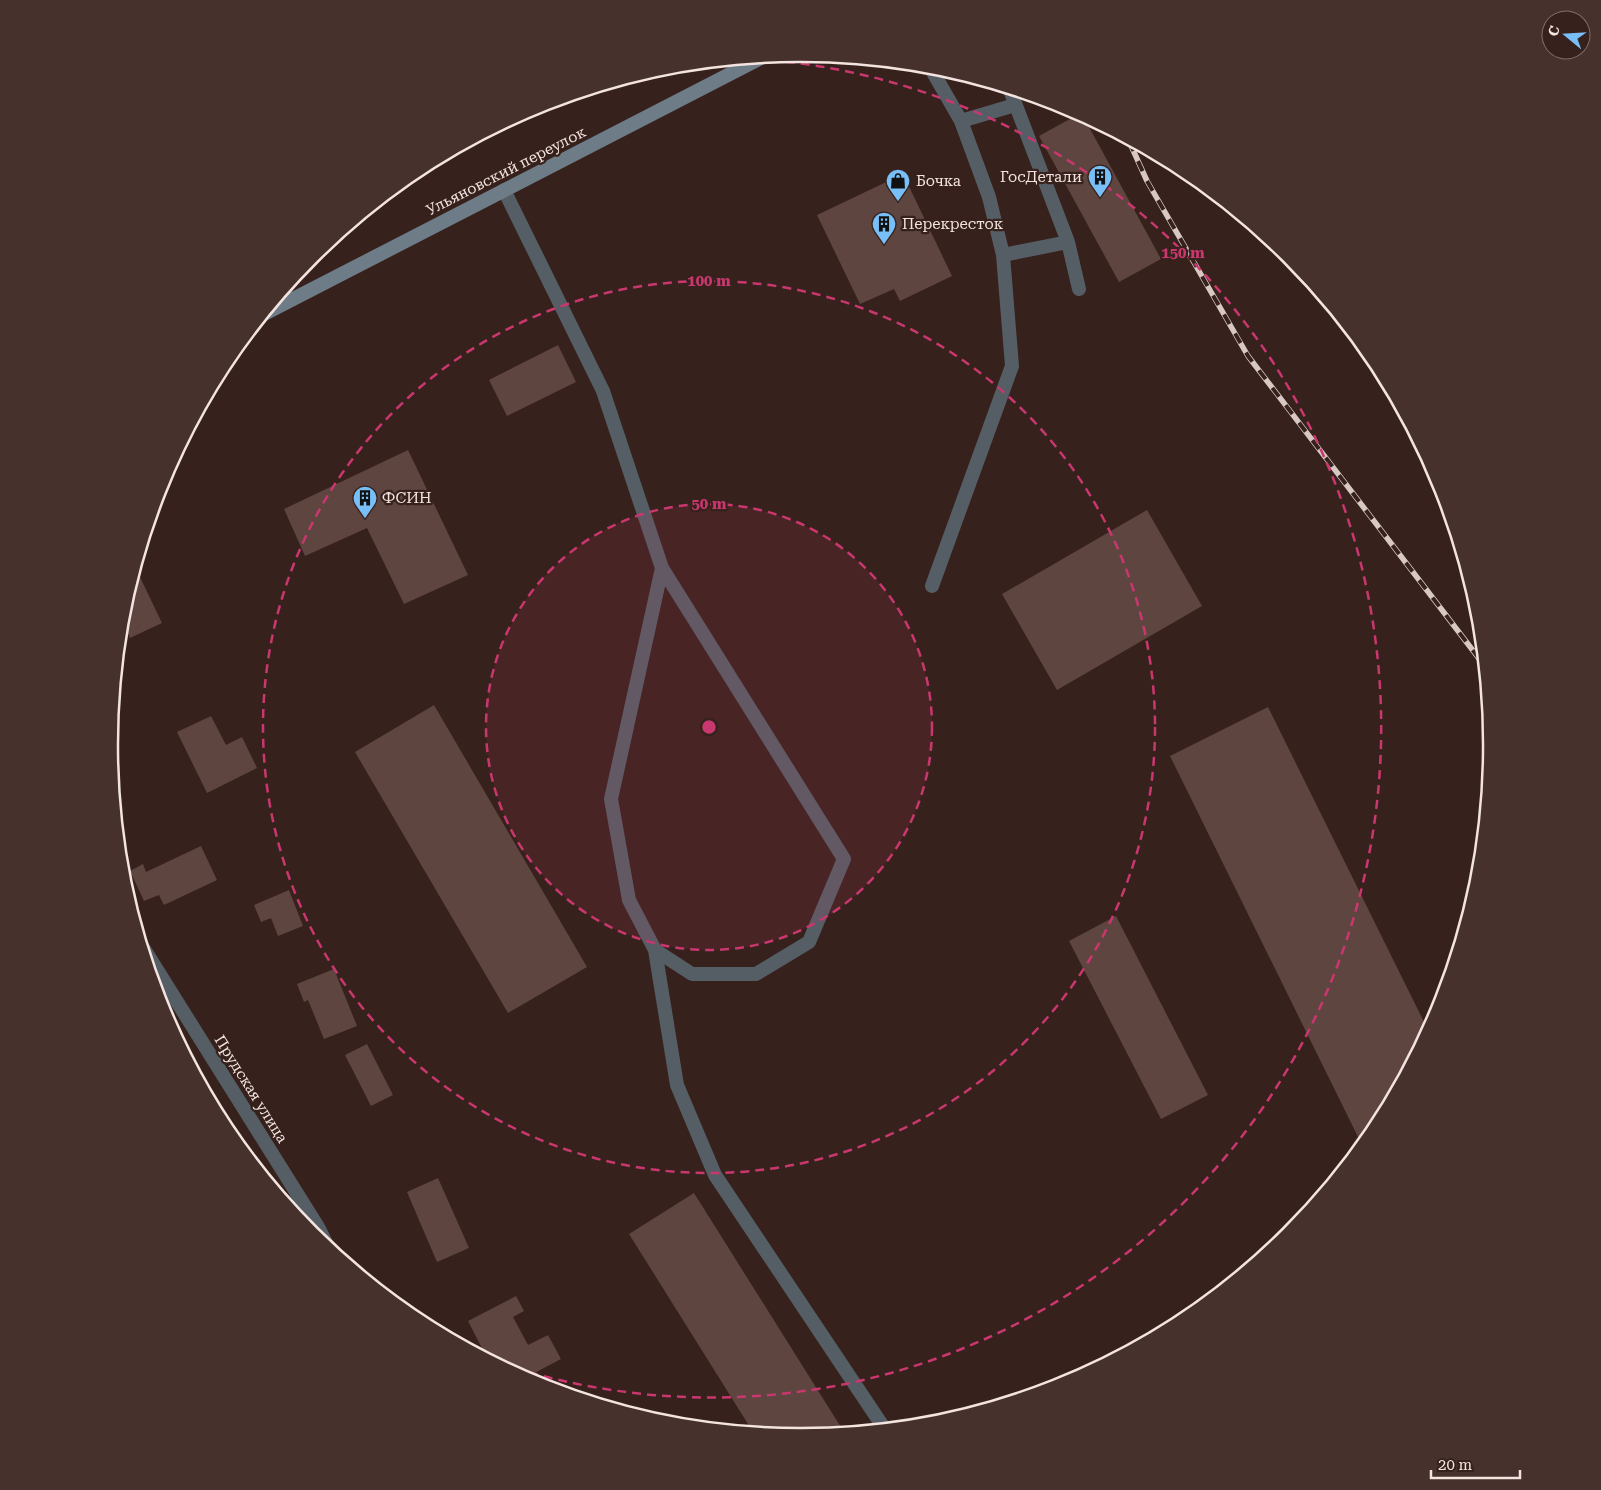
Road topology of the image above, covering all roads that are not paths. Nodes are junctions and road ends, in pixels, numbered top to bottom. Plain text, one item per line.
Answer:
1 (750, 65) edge
2 (936, 76) edge
3 (1012, 97) edge
4 (1015, 105) junction
5 (961, 121) junction
6 (504, 190) junction
7 (1068, 242) junction
8 (1003, 255) junction
9 (1079, 289) dead end
10 (277, 307) edge
11 (662, 568) junction
12 (932, 586) dead end
13 (655, 950) junction
14 (155, 966) edge
15 (320, 1230) edge
16 (881, 1423) edge

1 - 6 main road, Ульяновский переулок
2 - 5 street
3 - 4 street
4 - 5 street
4 - 7 street
5 - 8 street
6 - 10 main road, Ульяновский переулок
6 - 11 street
7 - 8 street
7 - 9 street
8 - 12 street
11 - 13 street
11 - 13 street
13 - 16 street
14 - 15 street, Прудская улица

